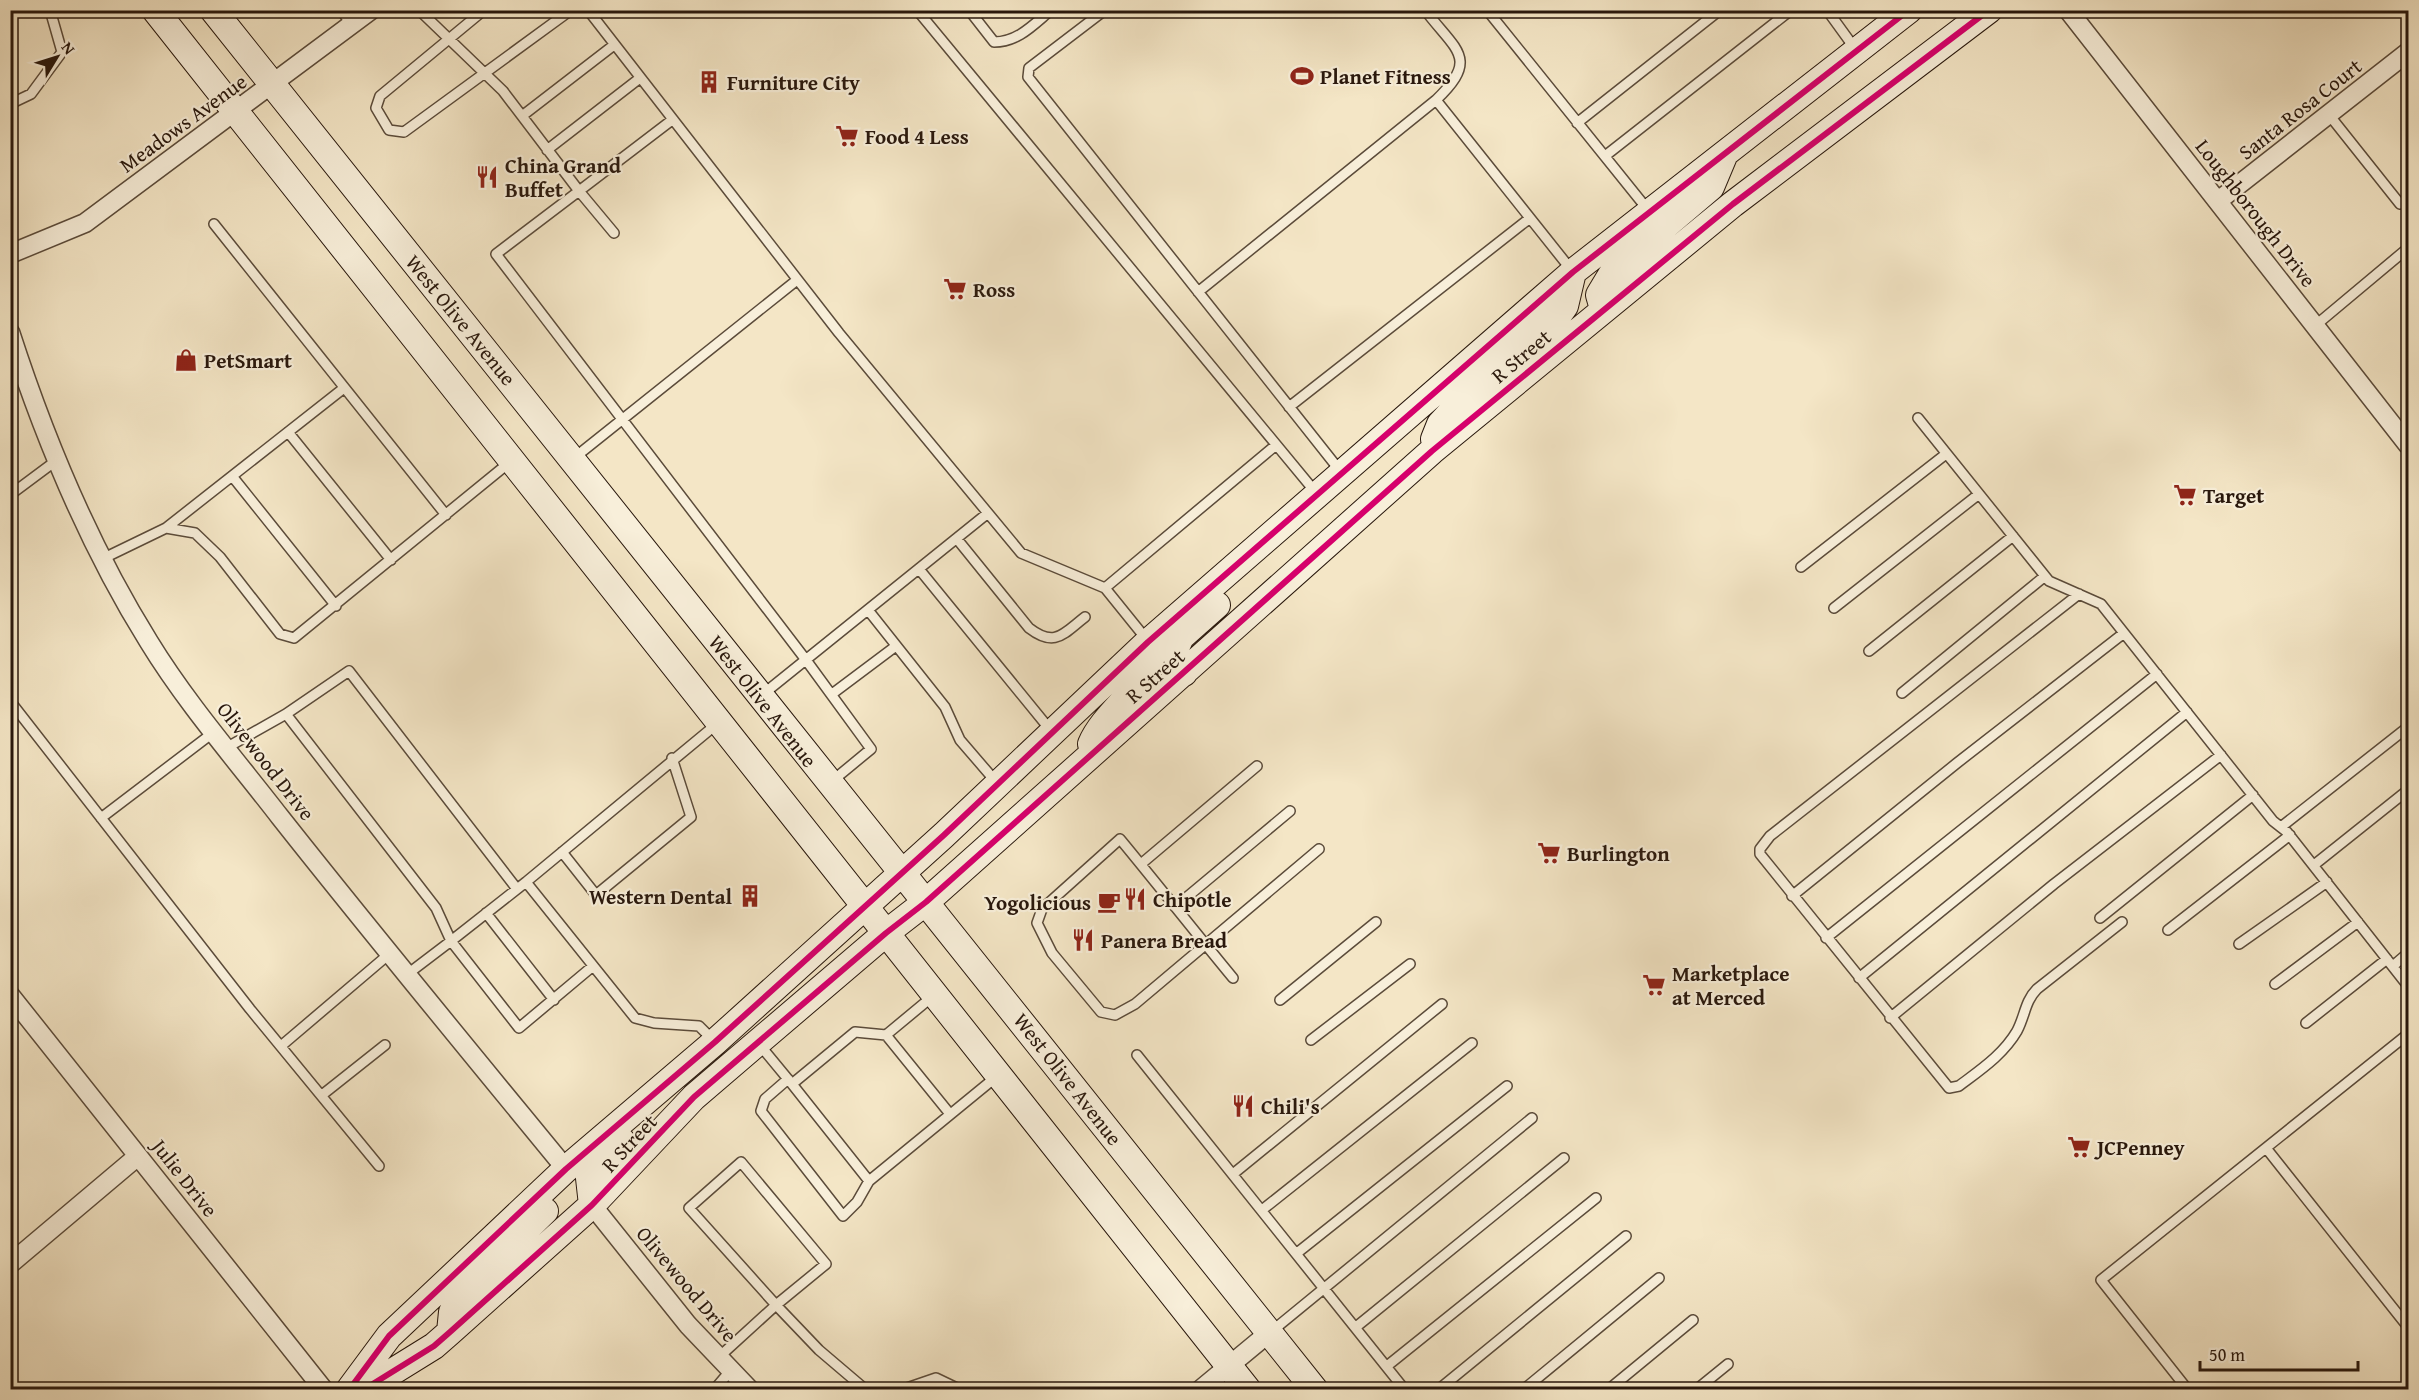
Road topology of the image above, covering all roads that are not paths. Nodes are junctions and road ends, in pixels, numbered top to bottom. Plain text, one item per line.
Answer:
1 (15, 10) edge
2 (50, 10) edge
3 (155, 10) edge
4 (213, 10) edge
5 (371, 10) edge
6 (419, 10) edge
7 (484, 10) edge
8 (571, 10) edge
9 (588, 10) edge
10 (917, 10) edge
11 (969, 10) edge
12 (1051, 10) edge
13 (1104, 10) edge
14 (1425, 10) edge
15 (1487, 10) edge
16 (1720, 10) edge
17 (1791, 10) edge
18 (1827, 10) edge
19 (1909, 10) edge
20 (1989, 10) edge
21 (2068, 10) edge
22 (10, 14) edge
23 (346, 18) edge
24 (449, 39) junction
25 (614, 45) junction
26 (1856, 50) junction
27 (2409, 52) edge
28 (484, 75) junction
29 (640, 78) junction
30 (272, 85) junction
31 (1436, 100) junction
32 (10, 104) edge
33 (236, 111) junction
34 (2330, 116) junction
35 (522, 117) junction
36 (672, 120) junction
37 (1577, 123) junction
38 (547, 150) junction
39 (1605, 156) junction
40 (579, 191) junction
41 (2218, 201) junction
42 (2400, 204) dead end
43 (1530, 218) junction
44 (1656, 220) junction
45 (214, 224) dead end
46 (614, 233) dead end
47 (2409, 248) edge
48 (10, 254) edge
49 (1573, 272) junction
50 (797, 280) junction
51 (1198, 292) junction
52 (1603, 309) junction
53 (2316, 325) junction
54 (10, 332) edge
55 (344, 388) junction
56 (1289, 407) junction
57 (621, 418) junction
58 (1918, 418) dead end
59 (288, 432) junction
60 (1276, 445) junction
61 (2409, 445) edge
62 (1432, 451) junction
63 (1946, 454) junction
64 (57, 460) junction
65 (512, 460) junction
66 (572, 460) junction
67 (1343, 474) junction
68 (232, 476) junction
69 (1979, 494) junction
70 (10, 495) edge
71 (1319, 496) junction
72 (988, 513) junction
73 (1297, 514) junction
74 (446, 515) junction
75 (166, 528) junction
76 (2013, 536) junction
77 (957, 539) junction
78 (102, 558) junction
79 (391, 560) junction
80 (1802, 567) dead end
81 (919, 569) junction
82 (2045, 576) junction
83 (1104, 588) junction
84 (2079, 594) junction
85 (336, 606) junction
86 (1834, 608) dead end
87 (868, 610) junction
88 (1085, 617) dead end
89 (2124, 633) junction
90 (1148, 642) junction
91 (896, 646) junction
92 (1869, 651) dead end
93 (807, 660) junction
94 (1184, 673) junction
95 (2157, 674) junction
96 (1902, 693) dead end
97 (832, 694) junction
98 (760, 697) junction
99 (10, 701) edge
100 (2187, 712) junction
101 (286, 714) junction
102 (719, 722) junction
103 (2409, 727) edge
104 (214, 732) junction
105 (1052, 732) junction
106 (226, 748) junction
107 (2221, 755) junction
108 (1089, 756) junction
109 (672, 758) junction
110 (1257, 766) dead end
111 (829, 784) junction
112 (998, 784) junction
113 (2409, 790) edge
114 (2253, 795) junction
115 (1290, 811) dead end
116 (101, 818) junction
117 (2281, 827) junction
118 (2290, 835) junction
119 (1319, 849) dead end
120 (562, 852) junction
121 (1141, 864) junction
122 (2314, 865) junction
123 (902, 873) junction
124 (526, 882) junction
125 (2327, 882) junction
126 (517, 889) junction
127 (1792, 896) junction
128 (926, 902) junction
129 (865, 906) junction
130 (1175, 907) junction
131 (486, 913) junction
132 (2100, 918) dead end
133 (1376, 922) dead end
134 (2122, 922) dead end
135 (2358, 922) junction
136 (2168, 930) dead end
137 (886, 933) junction
138 (1826, 938) junction
139 (451, 941) junction
140 (2239, 944) dead end
141 (1206, 945) junction
142 (2409, 953) edge
143 (388, 955) junction
144 (2390, 962) junction
145 (1410, 964) dead end
146 (593, 966) junction
147 (405, 976) junction
148 (1233, 978) dead end
149 (1859, 978) junction
150 (2275, 984) dead end
151 (2409, 986) edge
152 (10, 995) edge
153 (935, 995) junction
154 (1280, 999) dead end
155 (554, 1000) junction
156 (1442, 1004) dead end
157 (1890, 1018) junction
158 (2306, 1023) dead end
159 (2409, 1034) edge
160 (886, 1035) junction
161 (1311, 1040) dead end
162 (715, 1041) junction
163 (758, 1043) junction
164 (1472, 1043) dead end
165 (386, 1045) dead end
166 (281, 1046) junction
167 (1137, 1055) dead end
168 (999, 1074) junction
169 (790, 1082) junction
170 (663, 1086) junction
171 (1507, 1086) dead end
172 (322, 1095) junction
173 (950, 1114) junction
174 (1532, 1118) dead end
175 (2266, 1149) junction
176 (138, 1156) junction
177 (1564, 1158) dead end
178 (379, 1166) dead end
179 (566, 1169) junction
180 (1233, 1174) junction
181 (869, 1181) junction
182 (1596, 1198) dead end
183 (592, 1206) junction
184 (1262, 1210) junction
185 (1626, 1236) dead end
186 (1297, 1253) junction
187 (10, 1264) edge
188 (1659, 1278) dead end
189 (1326, 1288) junction
190 (776, 1305) junction
191 (1693, 1320) dead end
192 (1356, 1327) junction
193 (2409, 1327) edge
194 (450, 1332) junction
195 (1270, 1332) junction
196 (725, 1363) junction
197 (1728, 1364) dead end
198 (1229, 1366) junction
199 (1387, 1366) junction
200 (324, 1389) edge
201 (349, 1389) edge
202 (363, 1389) edge
203 (714, 1389) edge
204 (750, 1389) edge
205 (866, 1389) edge
206 (901, 1389) edge
207 (961, 1389) edge
208 (1200, 1389) edge
209 (1248, 1389) edge
210 (1315, 1389) edge
211 (1405, 1389) edge
212 (1438, 1389) edge
213 (1523, 1389) edge
214 (1608, 1389) edge
215 (1696, 1389) edge
216 (2187, 1389) edge

1 - 22 lane
2 - 32 lane
3 - 33 street
4 - 30 street, West Olive Avenue
5 - 23 street, Meadows Avenue
6 - 24 lane
7 - 24 lane
8 - 28 lane
9 - 25 lane
10 - 60 lane
11 - 12 lane
13 - 51 lane
14 - 31 lane
15 - 37 lane
16 - 37 lane
17 - 39 lane
18 - 26 lane
19 - 26 street, R Street
20 - 52 street, R Street
21 - 41 street, Loughborough Drive
23 - 30 street, Meadows Avenue
24 - 28 lane
24 - 28 lane
25 - 29 lane
25 - 35 lane
26 - 44 street, R Street
27 - 34 street, Santa Rosa Court
28 - 35 lane
29 - 36 lane
29 - 38 lane
30 - 33 street, Meadows Avenue
30 - 66 street, West Olive Avenue
31 - 43 lane
31 - 51 lane
33 - 48 street, Meadows Avenue
33 - 65 street
34 - 41 street, Santa Rosa Court
34 - 42 lane
35 - 38 lane
36 - 40 lane
36 - 50 lane
37 - 39 lane
38 - 40 lane
39 - 44 lane
40 - 46 lane
40 - 57 lane
41 - 53 street, Loughborough Drive
43 - 49 lane
43 - 56 lane
44 - 49 street, R Street
44 - 52 street
45 - 55 lane
47 - 53 lane
49 - 62 street
49 - 67 street, R Street
50 - 57 lane
50 - 72 lane
51 - 56 lane
52 - 62 street, R Street
53 - 61 street, Loughborough Drive
54 - 64 street, Olivewood Drive
55 - 59 lane
55 - 74 lane
56 - 67 lane
57 - 66 lane
57 - 93 lane
58 - 63 lane
59 - 68 lane
59 - 79 lane
60 - 71 lane
60 - 83 lane
62 - 94 street, R Street
63 - 69 lane
63 - 80 lane
64 - 70 lane
64 - 78 street, Olivewood Drive
65 - 74 lane
65 - 102 street
66 - 98 street, West Olive Avenue
67 - 71 street, R Street
68 - 75 lane
68 - 85 lane
69 - 76 lane
69 - 86 lane
71 - 73 street, R Street
72 - 77 lane
72 - 83 lane
73 - 90 street, R Street
73 - 94 street
74 - 79 lane
75 - 78 lane
75 - 85 lane
76 - 82 lane
76 - 92 lane
77 - 81 lane
77 - 88 lane
78 - 104 street, Olivewood Drive
79 - 85 lane
81 - 87 lane
81 - 105 lane
82 - 84 lane
82 - 96 lane
83 - 90 lane
84 - 89 lane
84 - 127 lane
87 - 91 lane
87 - 93 lane
89 - 95 lane
89 - 127 lane
90 - 105 street, R Street
90 - 108 street
91 - 97 lane
91 - 112 lane
93 - 97 lane
93 - 98 lane
94 - 108 street, R Street
95 - 100 lane
95 - 138 lane
97 - 111 lane
98 - 111 street, West Olive Avenue
99 - 116 lane
100 - 107 lane
100 - 149 lane
101 - 106 lane
101 - 126 lane
101 - 139 lane
102 - 109 lane
102 - 129 street
103 - 117 lane
104 - 106 street, Olivewood Drive
104 - 116 lane
105 - 112 street, R Street
106 - 143 street, Olivewood Drive
107 - 114 lane
107 - 157 lane
108 - 128 street, R Street
109 - 120 lane
109 - 120 lane
110 - 121 lane
111 - 123 street, West Olive Avenue
112 - 123 street, R Street
113 - 122 lane
114 - 117 lane
114 - 132 lane
115 - 130 lane
116 - 166 lane
117 - 118 lane
118 - 122 lane
118 - 136 lane
119 - 141 lane
120 - 124 lane
121 - 130 lane
121 - 141 lane
122 - 125 lane
123 - 128 street, West Olive Avenue
123 - 129 street, R Street
124 - 126 lane
124 - 146 lane
125 - 135 lane
125 - 140 lane
126 - 131 lane
127 - 138 lane
128 - 137 street, R Street
128 - 195 street, West Olive Avenue
129 - 137 street
129 - 162 street, R Street
130 - 141 lane
131 - 139 lane
131 - 155 lane
133 - 154 lane
134 - 157 lane
135 - 144 lane
135 - 150 lane
137 - 153 street
137 - 163 street, R Street
138 - 149 lane
139 - 147 lane
139 - 155 lane
141 - 148 lane
142 - 144 lane
143 - 147 street, Olivewood Drive
143 - 166 lane
144 - 151 lane
144 - 158 lane
145 - 161 lane
146 - 155 lane
146 - 162 lane
147 - 179 street, Olivewood Drive
149 - 157 lane
152 - 176 street, Julie Drive
153 - 160 lane
153 - 168 street
156 - 180 lane
159 - 175 lane
160 - 169 lane
160 - 173 lane
162 - 170 street, R Street
163 - 169 lane
163 - 183 street, R Street
164 - 184 lane
165 - 172 lane
166 - 172 lane
167 - 180 lane
168 - 173 lane
168 - 198 street
169 - 181 lane
169 - 181 lane
170 - 179 street, R Street
170 - 183 street
171 - 186 lane
172 - 178 lane
173 - 181 lane
174 - 189 lane
175 - 193 lane
175 - 216 lane
176 - 187 street
176 - 200 street, Julie Drive
177 - 192 lane
179 - 194 street
179 - 201 street, R Street
180 - 184 lane
182 - 199 lane
183 - 194 street, R Street
183 - 196 street, Olivewood Drive
184 - 186 lane
185 - 212 lane
186 - 189 lane
188 - 213 lane
189 - 192 lane
189 - 195 lane
190 - 190 lane
190 - 196 lane
190 - 205 lane
191 - 214 lane
192 - 199 lane
194 - 202 street, R Street
195 - 198 street
195 - 210 street, West Olive Avenue
196 - 203 lane
196 - 204 street, Olivewood Drive
197 - 215 lane
198 - 208 street
198 - 209 street
199 - 211 lane
206 - 207 lane

